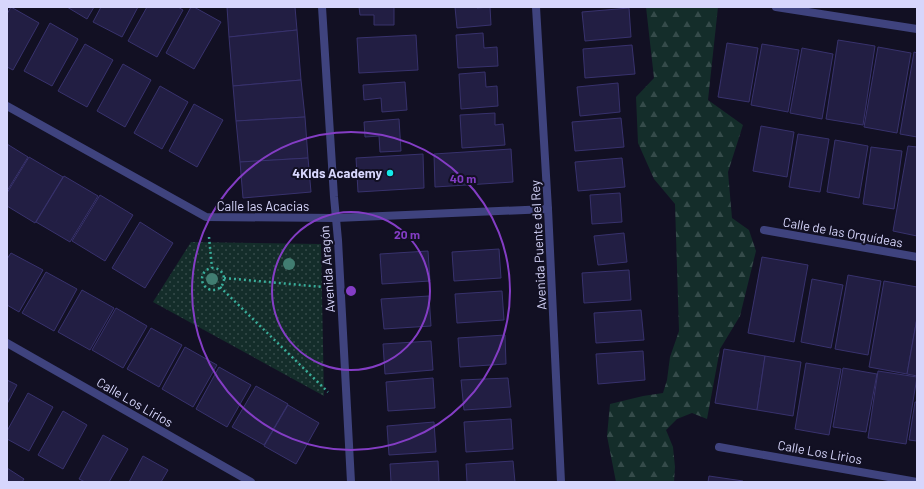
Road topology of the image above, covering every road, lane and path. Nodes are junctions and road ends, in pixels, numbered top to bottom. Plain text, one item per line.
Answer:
1 (322, 7) edge
2 (536, 7) edge
3 (776, 7) edge
4 (917, 29) edge
5 (7, 106) edge
6 (548, 209) junction
7 (336, 218) junction
8 (764, 230) dead end
9 (209, 237) dead end
10 (917, 257) edge
11 (212, 268) junction
12 (224, 278) junction
13 (220, 287) junction
14 (325, 287) dead end
15 (7, 343) edge
16 (331, 395) dead end
17 (719, 447) dead end
18 (251, 482) edge
19 (351, 482) edge
20 (561, 482) edge
21 (917, 482) edge

1 - 7 street, Avenida Aragón
2 - 6 street, Avenida Puente del Rey
3 - 4 street
5 - 7 street, Calle las Acacias
6 - 7 street, Calle las Acacias
6 - 20 street, Avenida Puente del Rey
7 - 19 street, Avenida Aragón
8 - 10 street, Calle de las Orquídeas
9 - 11 path
11 - 12 path
11 - 13 path
12 - 13 path
12 - 14 path
13 - 16 path
15 - 18 street, Calle Los Lirios
17 - 21 street, Calle Los Lirios

